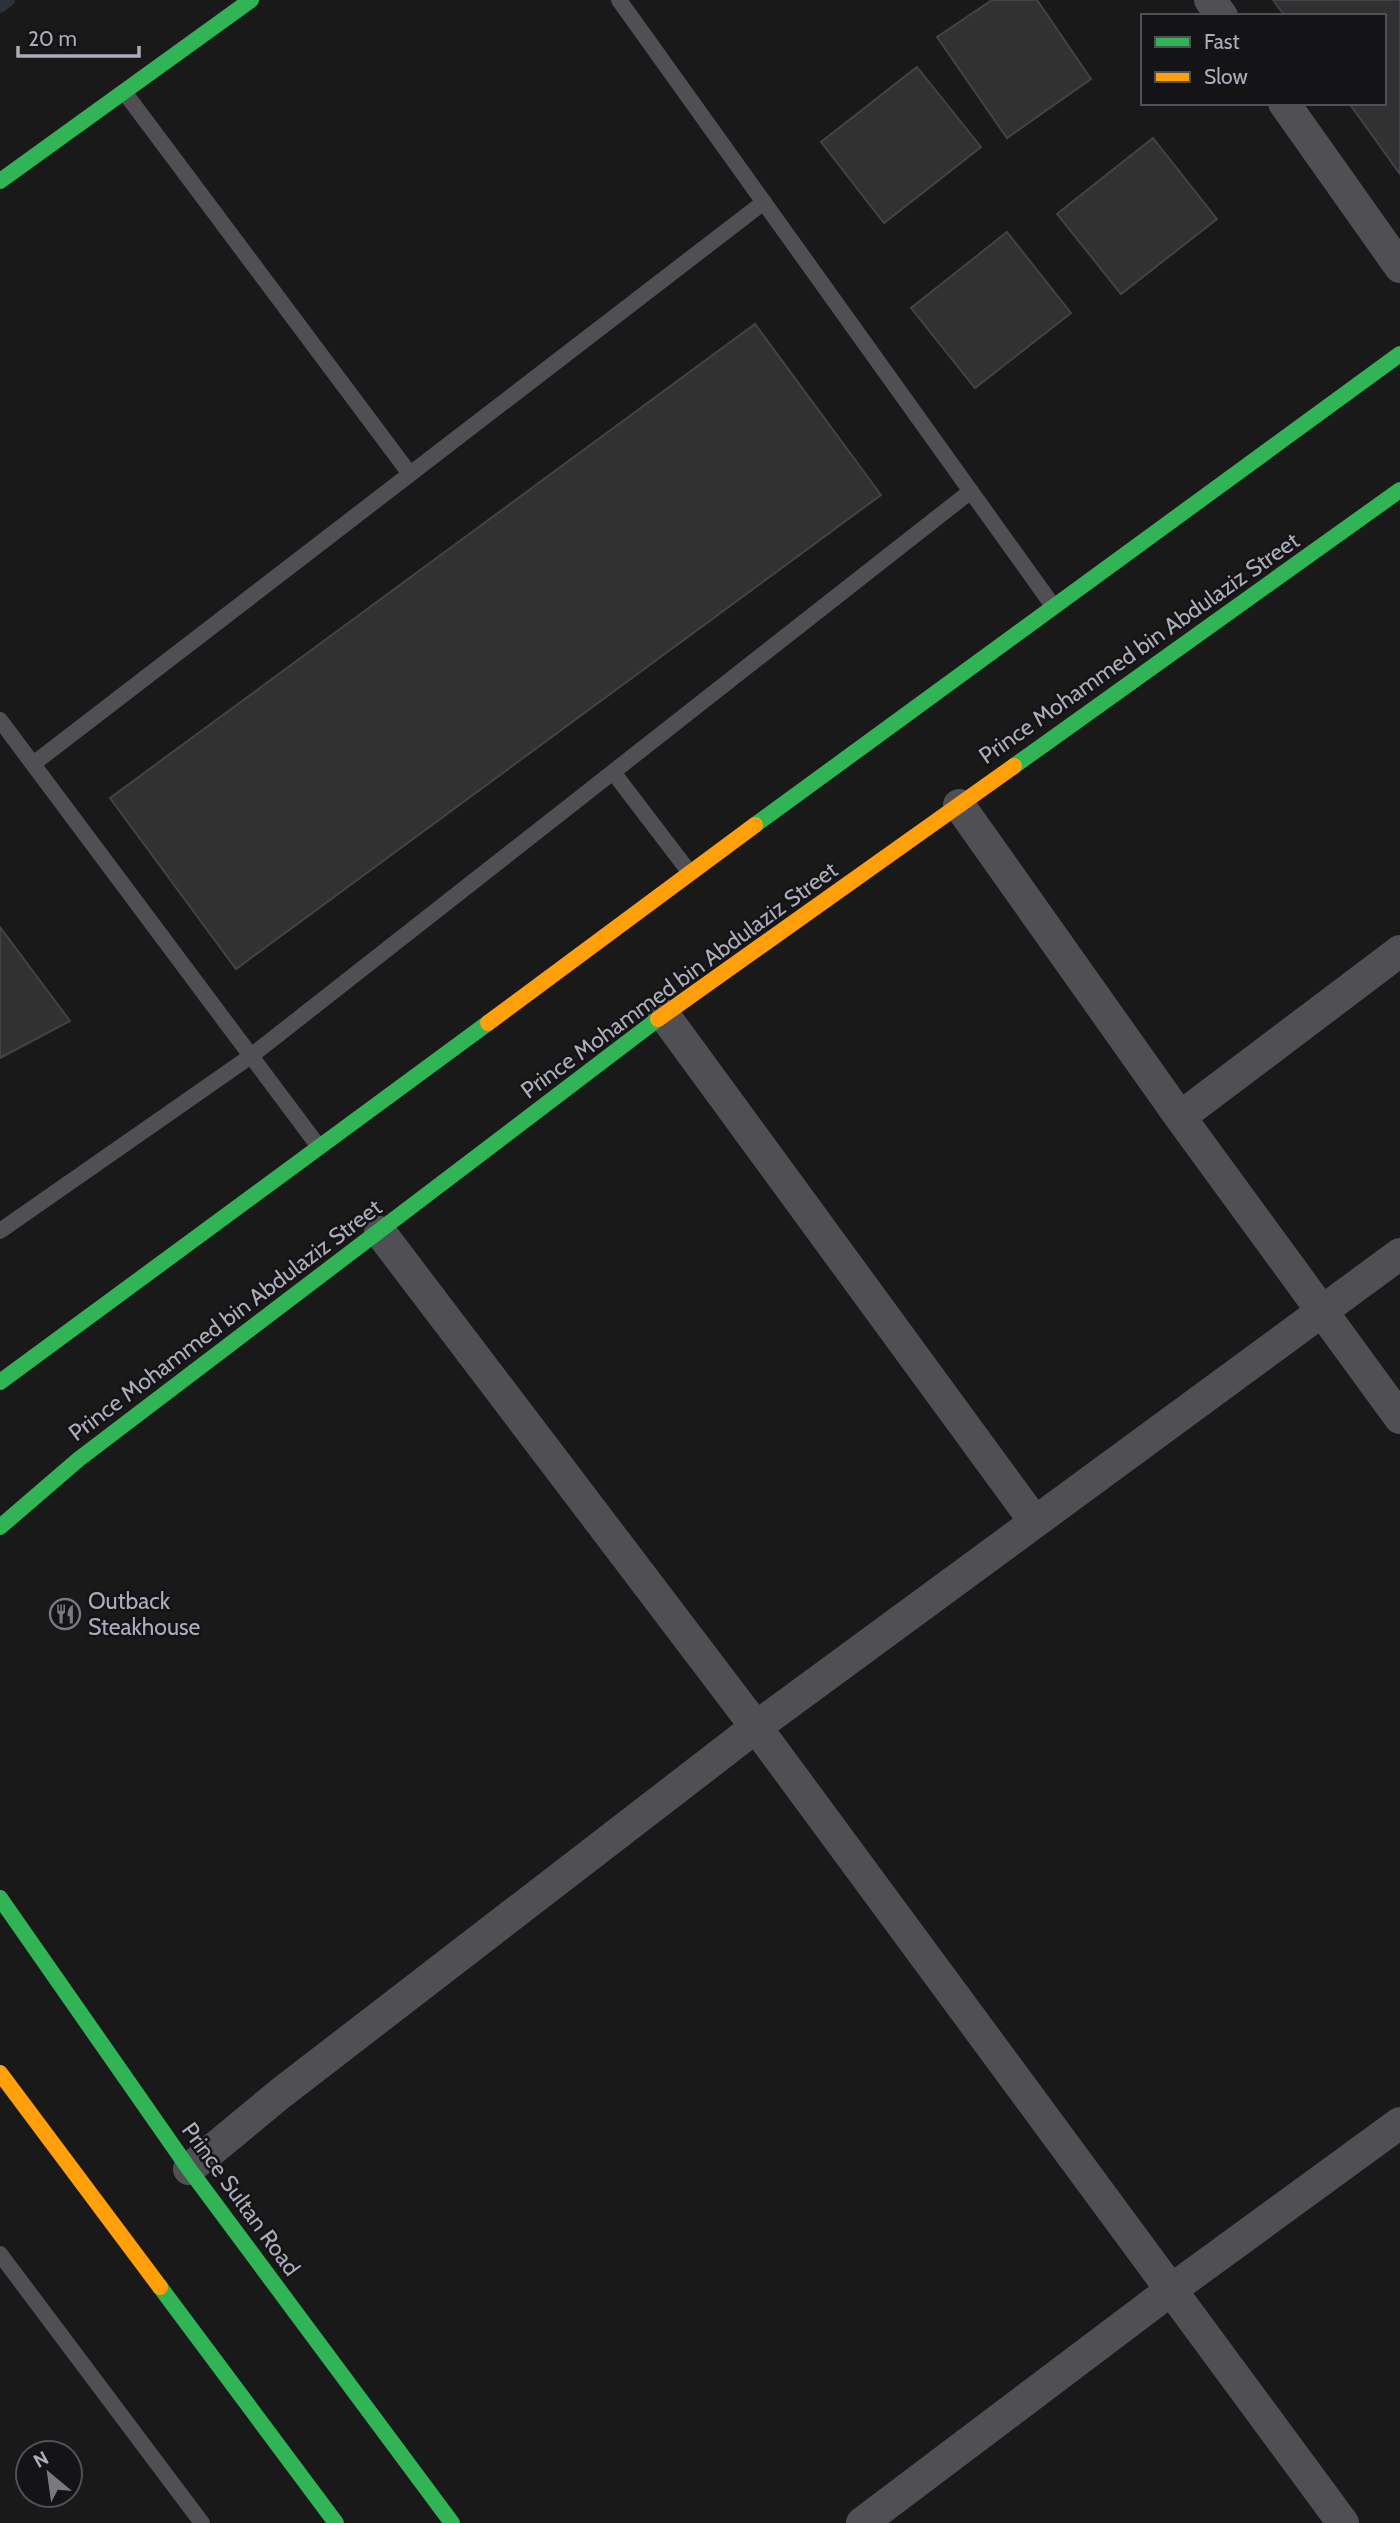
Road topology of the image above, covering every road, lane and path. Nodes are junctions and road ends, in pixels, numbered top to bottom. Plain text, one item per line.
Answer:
1 (251, 0) edge
2 (619, 0) edge
3 (125, 93) junction
4 (1285, 105) edge
5 (0, 181) edge
6 (764, 202) junction
7 (1400, 267) edge
8 (1400, 354) edge
9 (410, 474) junction
10 (1400, 490) edge
11 (971, 491) junction
12 (1053, 606) junction
13 (0, 720) edge
14 (33, 764) junction
15 (613, 772) junction
16 (959, 804) junction
17 (690, 874) junction
18 (1400, 951) edge
19 (664, 1014) junction
20 (251, 1056) junction
21 (1180, 1116) junction
22 (319, 1147) junction
23 (0, 1231) edge
24 (380, 1232) junction
25 (1400, 1254) edge
26 (1323, 1310) junction
27 (0, 1382) edge
28 (1400, 1418) edge
29 (1035, 1522) junction
30 (0, 1527) edge
31 (756, 1727) junction
32 (0, 1898) edge
33 (0, 2073) edge
34 (1400, 2123) edge
35 (189, 2169) junction
36 (0, 2254) edge
37 (1171, 2290) junction
38 (202, 2523) edge
39 (336, 2523) edge
40 (453, 2523) edge
41 (862, 2523) edge
42 (1343, 2523) edge

1 - 3 main road
2 - 6 lane
3 - 5 main road
3 - 9 lane
4 - 7 street
6 - 9 lane
6 - 11 lane
8 - 12 main road
9 - 14 lane
10 - 16 main road, Prince Mohammed bin Abdulaziz Street
11 - 12 lane
11 - 15 lane
12 - 17 main road
13 - 14 lane
14 - 20 lane
15 - 17 lane
15 - 20 lane
16 - 19 main road, Prince Mohammed bin Abdulaziz Street
16 - 21 street
17 - 22 main road
18 - 21 street
19 - 24 main road, Prince Mohammed bin Abdulaziz Street
19 - 29 street
20 - 22 lane
20 - 23 lane
21 - 26 street
22 - 27 main road
24 - 30 main road, Prince Mohammed bin Abdulaziz Street
24 - 31 street
25 - 26 street
26 - 28 street
26 - 29 street
29 - 31 street
31 - 35 street
31 - 37 street
32 - 35 main road, Prince Sultan Road
33 - 39 main road
34 - 37 street
35 - 40 main road, Prince Sultan Road
36 - 38 lane
37 - 41 street
37 - 42 street

